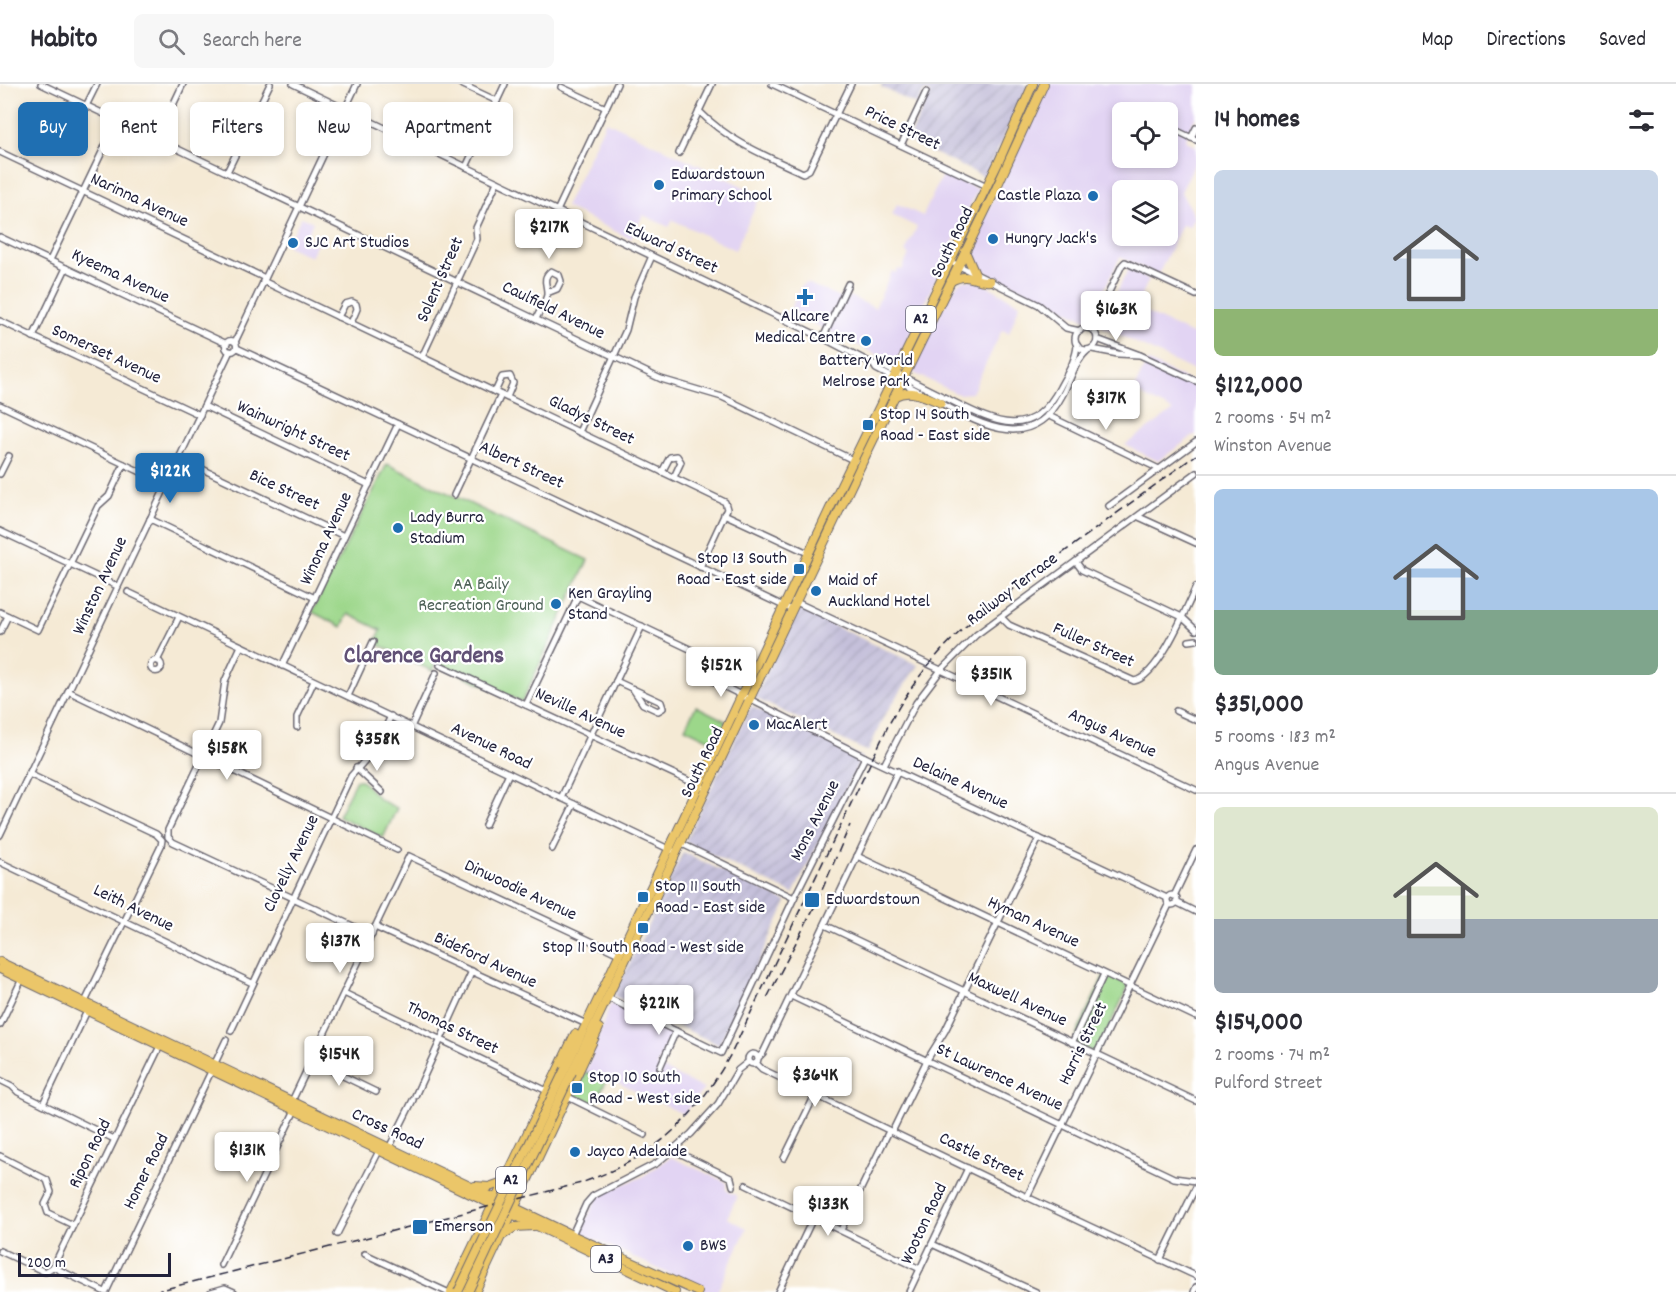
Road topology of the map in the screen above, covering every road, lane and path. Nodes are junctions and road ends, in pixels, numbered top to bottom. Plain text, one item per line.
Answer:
1 (41, 84) edge
2 (97, 84) edge
3 (183, 84) edge
4 (270, 84) edge
5 (293, 84) edge
6 (357, 84) edge
7 (461, 84) edge
8 (505, 84) edge
9 (617, 84) edge
10 (712, 84) edge
11 (772, 84) edge
12 (851, 84) edge
13 (1033, 84) edge
14 (1043, 86) edge
15 (561, 87) dead end
16 (926, 92) dead end
17 (497, 101) junction
18 (79, 102) edge
19 (174, 102) edge
20 (330, 102) edge
21 (348, 102) edge
22 (88, 104) edge
23 (606, 108) junction
24 (699, 111) junction
25 (837, 114) junction
26 (371, 121) edge
27 (1196, 128) edge
28 (1178, 131) edge
29 (1194, 139) edge
30 (901, 145) junction
31 (178, 149) edge
32 (0, 152) edge
33 (680, 153) dead end
34 (100, 156) edge
35 (323, 156) edge
36 (466, 167) junction
37 (227, 172) junction
38 (497, 182) junction
39 (987, 186) junction
40 (83, 191) junction
41 (299, 207) junction
42 (557, 211) junction
43 (0, 237) edge
44 (965, 251) junction
45 (652, 256) junction
46 (50, 260) junction
47 (949, 261) junction
48 (959, 265) junction
49 (66, 268) junction
50 (975, 274) junction
51 (264, 279) junction
52 (458, 281) junction
53 (951, 281) junction
54 (990, 281) junction
55 (848, 284) dead end
56 (547, 293) dead end
57 (1196, 295) edge
58 (338, 317) junction
59 (536, 319) junction
60 (0, 321) edge
61 (351, 323) junction
62 (1091, 329) junction
63 (1080, 331) junction
64 (33, 337) junction
65 (823, 338) junction
66 (1097, 339) junction
67 (226, 344) junction
68 (236, 345) junction
69 (1077, 345) junction
70 (1089, 350) junction
71 (230, 351) junction
72 (1140, 355) junction
73 (422, 357) junction
74 (615, 357) junction
75 (894, 375) junction
76 (903, 380) junction
77 (1196, 381) edge
78 (501, 395) junction
79 (895, 396) junction
80 (941, 403) junction
81 (0, 405) edge
82 (204, 406) junction
83 (1045, 414) junction
84 (200, 415) junction
85 (398, 424) junction
86 (579, 432) junction
87 (1196, 442) edge
88 (9, 456) dead end
89 (179, 458) junction
90 (470, 459) junction
91 (858, 461) junction
92 (124, 464) junction
93 (1159, 469) junction
94 (663, 472) junction
95 (1196, 473) edge
96 (0, 474) edge
97 (674, 477) junction
98 (166, 484) junction
99 (369, 484) junction
100 (454, 495) dead end
101 (1109, 506) dead end
102 (725, 511) junction
103 (1139, 517) junction
104 (150, 519) junction
105 (0, 531) edge
106 (344, 536) junction
107 (1196, 543) edge
108 (808, 554) junction
109 (817, 558) junction
110 (1076, 562) junction
111 (70, 564) junction
112 (700, 567) junction
113 (117, 586) junction
114 (1196, 587) edge
115 (129, 592) dead end
116 (315, 598) junction
117 (788, 598) junction
118 (796, 602) junction
119 (783, 606) junction
120 (792, 610) junction
121 (0, 612) edge
122 (8, 616) junction
123 (179, 617) junction
124 (1001, 617) junction
125 (1182, 617) junction
126 (642, 626) junction
127 (1196, 630) edge
128 (0, 632) edge
129 (373, 642) dead end
130 (242, 646) junction
131 (157, 661) dead end
132 (440, 665) dead end
133 (282, 666) junction
134 (940, 670) junction
135 (436, 673) dead end
136 (314, 681) junction
137 (616, 681) junction
138 (633, 689) junction
139 (68, 691) junction
140 (741, 695) junction
141 (348, 696) junction
142 (750, 701) junction
143 (526, 705) junction
144 (1176, 711) dead end
145 (392, 716) junction
146 (1196, 720) edge
147 (412, 725) junction
148 (297, 727) dead end
149 (591, 735) junction
150 (203, 756) junction
151 (865, 757) junction
152 (884, 765) junction
153 (356, 768) junction
154 (898, 771) junction
155 (509, 773) junction
156 (29, 774) junction
157 (698, 786) junction
158 (707, 790) junction
159 (1196, 790) edge
160 (381, 792) dead end
161 (561, 798) junction
162 (574, 804) junction
163 (331, 818) junction
164 (485, 825) dead end
165 (0, 835) edge
166 (165, 838) junction
167 (1038, 838) junction
168 (673, 840) junction
169 (681, 844) junction
170 (552, 849) dead end
171 (669, 849) junction
172 (397, 850) dead end
173 (1196, 850) edge
174 (677, 853) junction
175 (857, 856) junction
176 (0, 862) edge
177 (292, 898) junction
178 (794, 898) junction
179 (1173, 899) junction
180 (1196, 912) edge
181 (124, 921) junction
182 (997, 923) junction
183 (825, 925) junction
184 (375, 927) junction
185 (372, 935) junction
186 (619, 954) junction
187 (0, 962) edge
188 (0, 969) edge
189 (472, 971) junction
190 (1104, 974) junction
191 (24, 977) junction
192 (608, 977) junction
193 (252, 983) junction
194 (1129, 986) junction
195 (964, 992) junction
196 (344, 993) junction
197 (791, 996) junction
198 (608, 998) junction
199 (81, 1004) junction
200 (96, 1007) junction
201 (87, 1011) junction
202 (1196, 1017) edge
203 (582, 1022) junction
204 (0, 1025) edge
205 (231, 1031) dead end
206 (676, 1031) junction
207 (226, 1040) dead end
208 (441, 1040) junction
209 (1072, 1042) junction
210 (161, 1043) junction
211 (1096, 1054) junction
212 (757, 1060) junction
213 (927, 1060) junction
214 (312, 1061) junction
215 (748, 1062) junction
216 (213, 1067) junction
217 (660, 1067) dead end
218 (568, 1070) junction
219 (0, 1080) edge
220 (547, 1091) junction
221 (376, 1092) dead end
222 (815, 1095) junction
223 (568, 1097) junction
224 (292, 1101) junction
225 (1196, 1101) edge
226 (44, 1104) junction
227 (295, 1110) junction
228 (1063, 1124) junction
229 (891, 1131) junction
230 (645, 1135) dead end
231 (114, 1139) junction
232 (389, 1148) junction
233 (673, 1150) junction
234 (379, 1151) junction
235 (0, 1156) edge
236 (784, 1158) dead end
237 (968, 1168) junction
238 (505, 1179) junction
239 (1196, 1181) edge
240 (526, 1184) junction
241 (468, 1185) junction
242 (746, 1185) dead end
243 (733, 1186) dead end
244 (1196, 1187) edge
245 (1027, 1197) junction
246 (494, 1201) junction
247 (513, 1211) junction
248 (813, 1218) junction
249 (73, 1225) junction
250 (538, 1226) junction
251 (481, 1229) junction
252 (841, 1230) junction
253 (337, 1234) dead end
254 (500, 1238) junction
255 (571, 1238) junction
256 (932, 1244) junction
257 (0, 1251) edge
258 (365, 1254) dead end
259 (1160, 1260) junction
260 (221, 1265) dead end
261 (53, 1267) junction
262 (920, 1269) junction
263 (1196, 1276) edge
264 (681, 1284) junction
265 (1196, 1287) edge
266 (212, 1291) edge
267 (106, 1292) edge
268 (234, 1292) edge
269 (449, 1292) edge
270 (458, 1292) edge
271 (468, 1292) edge
272 (475, 1292) edge
273 (676, 1292) edge
274 (698, 1292) edge
275 (778, 1292) edge
276 (909, 1292) edge
277 (1036, 1292) edge
278 (1194, 1292) edge

1 - 18 street, Caulfield Avenue
2 - 22 street
3 - 19 street
4 - 37 street
5 - 20 street, Edward Street
6 - 21 street
7 - 17 street
8 - 17 street
9 - 23 street
10 - 24 street
11 - 25 street, Price Street
12 - 25 street
13 - 14 street
13 - 39 highway, South Road / A2
14 - 44 highway, South Road / A2
15 - 23 street
16 - 30 street
17 - 36 street
23 - 42 street
24 - 25 street
24 - 33 street
25 - 30 street, Price Street
26 - 36 street, Edward Street
27 - 29 street
28 - 29 street
30 - 39 street, Price Street
31 - 37 street, Caulfield Avenue
32 - 40 street, Narinna Avenue
34 - 40 street
35 - 41 street
36 - 38 street, Edward Street
37 - 41 street, Caulfield Avenue
38 - 42 street, Edward Street
38 - 52 street, Solent Street
39 - 47 highway, South Road / A2
40 - 46 street
40 - 51 street, Narinna Avenue
41 - 51 street
41 - 52 street, Caulfield Avenue
42 - 45 street, Edward Street
43 - 46 street, Kyeema Avenue
44 - 48 highway, South Road / A2
44 - 50 highway
45 - 65 street, Edward Street
45 - 74 street
46 - 49 street, Kyeema Avenue
47 - 48 street
47 - 75 highway, South Road / A2
48 - 50 street
48 - 53 highway, South Road / A2
49 - 64 street
49 - 67 street, Kyeema Avenue
50 - 54 street
51 - 58 street, Gladys Street
51 - 68 street
52 - 59 street, Caulfield Avenue
52 - 73 street, Solent Street
53 - 54 highway
53 - 76 highway, South Road / A2
54 - 63 street
55 - 65 street
56 - 59 street
57 - 62 street
58 - 61 street, Gladys Street
58 - 61 street
59 - 74 street, Caulfield Avenue
60 - 64 street, Somerset Avenue
61 - 73 street, Gladys Street
62 - 63 street
62 - 66 street
63 - 69 street
64 - 84 street, Somerset Avenue
65 - 75 street, Edward Street
66 - 70 street
66 - 72 street
67 - 68 street
67 - 71 street
68 - 71 street
68 - 85 street, Albert Street
69 - 70 street
69 - 83 street
70 - 72 street
70 - 83 street
71 - 82 street, Winston Avenue
72 - 77 street
73 - 78 street, Gladys Street
74 - 86 street
74 - 91 street, Caulfield Avenue
75 - 76 street, Edward Street
75 - 91 highway, South Road / A2
76 - 79 highway, South Road / A2
76 - 80 street
76 - 83 street
78 - 86 street, Gladys Street
78 - 90 street
79 - 80 highway
79 - 91 highway, South Road / A2
80 - 83 street
81 - 92 street
82 - 84 street, Winston Avenue
82 - 99 street, Wainwright Street
83 - 93 street
84 - 89 street, Winston Avenue
85 - 90 street, Albert Street
85 - 99 street, Winona Avenue
86 - 94 street, Gladys Street
87 - 93 street
88 - 96 street
89 - 98 street, Winston Avenue
89 - 106 street, Bice Street
90 - 100 street
90 - 112 street, Albert Street
91 - 108 highway, South Road / A2
91 - 109 highway, South Road / A2
92 - 98 street
92 - 111 street
93 - 101 street
94 - 97 street, Gladys Street
94 - 97 street
95 - 103 street, Railway Terrace
97 - 102 street, Gladys Street
98 - 104 street, Winston Avenue
99 - 106 street, Winona Avenue
102 - 108 street, Gladys Street
102 - 112 street
103 - 107 street
103 - 110 street, Railway Terrace
104 - 113 street, Winston Avenue
104 - 116 street
105 - 111 street
106 - 116 street, Winona Avenue
108 - 109 street, Gladys Street
108 - 117 highway, South Road / A2
109 - 118 highway, South Road / A2
110 - 124 street, Railway Terrace
110 - 125 street
111 - 113 street
111 - 122 street
112 - 119 street, Albert Street
113 - 139 street, Winston Avenue
114 - 125 street
115 - 123 street, Avenue Road
116 - 133 street, Winona Avenue
117 - 118 street, Angus Avenue
117 - 119 highway, South Road / A2
118 - 120 highway, South Road / A2
118 - 134 street, Angus Avenue
119 - 120 street, Albert Street
119 - 140 highway, South Road / A2
120 - 142 highway, South Road / A2
121 - 122 street
122 - 128 street
123 - 130 street, Avenue Road
123 - 131 street
124 - 125 street, Fuller Street
124 - 134 street, Railway Terrace
125 - 127 street
126 - 137 street
126 - 140 street, Delaine Avenue
126 - 143 street, Delaine Avenue
129 - 141 street
130 - 133 street, Avenue Road
130 - 150 street
132 - 143 street, Neville Avenue
133 - 136 street, Avenue Road
134 - 152 street, Railway Terrace
134 - 159 street, Angus Avenue
135 - 147 street
136 - 141 street, Avenue Road
136 - 148 street
137 - 138 street
137 - 149 street
138 - 138 street
139 - 150 street
139 - 156 street, Winston Avenue
140 - 142 street, Delaine Avenue
140 - 157 highway, South Road / A2
141 - 145 street, Avenue Road
142 - 151 street, Delaine Avenue
142 - 158 highway, South Road / A2
143 - 149 street, Neville Avenue
144 - 146 street
145 - 147 street, Avenue Road
145 - 153 street, Clovelly Avenue
147 - 155 street, Avenue Road
149 - 157 street, Neville Avenue
149 - 161 street
150 - 163 street
150 - 166 street
151 - 152 street, Delaine Avenue
151 - 178 street, Mons Avenue
152 - 154 street, Delaine Avenue
153 - 160 street
153 - 163 street, Clovelly Avenue
154 - 167 street, Delaine Avenue
154 - 175 street
155 - 161 street, Avenue Road
155 - 164 street
156 - 165 street, Winston Avenue
156 - 166 street
157 - 158 street, Neville Avenue
157 - 168 highway, South Road / A2
158 - 169 highway, South Road / A2
161 - 162 street, Avenue Road
162 - 170 street
162 - 171 street, Avenue Road
163 - 172 street
163 - 177 street, Clovelly Avenue
166 - 177 street
166 - 181 street
167 - 179 street, Delaine Avenue
167 - 182 street
168 - 169 street
168 - 171 highway, South Road / A2
169 - 174 highway, South Road / A2
169 - 178 street
171 - 174 street, Avenue Road
171 - 186 highway, South Road / A2
173 - 179 street
174 - 198 highway, South Road / A2
175 - 182 street, Hyman Avenue
175 - 183 street
176 - 181 street, Leith Avenue
177 - 185 street
177 - 193 street, Clovelly Avenue
178 - 206 street, Mons Avenue
179 - 180 street, Delaine Avenue
179 - 194 street, Harris Street
181 - 193 street, Leith Avenue
181 - 199 street
182 - 190 street, Hyman Avenue
182 - 195 street
183 - 195 street, Maxwell Avenue
183 - 197 street
184 - 185 street
184 - 186 street, Dinwoodie Avenue
184 - 189 street, Bideford Avenue
185 - 196 street
186 - 192 highway, South Road / A2
187 - 191 highway, Cross Road / A3
188 - 191 highway, Cross Road / A3
189 - 203 street, Bideford Avenue
189 - 208 street
190 - 194 street, Hyman Avenue
190 - 209 street
191 - 199 highway, Cross Road / A3
191 - 204 street
192 - 203 highway
192 - 218 highway, South Road / A2
193 - 205 street, Clovelly Avenue
194 - 202 street, Hyman Avenue
194 - 211 street, Harris Street
195 - 209 street, Maxwell Avenue
195 - 213 street
196 - 208 street, Thomas Street
196 - 214 street
197 - 212 street
197 - 213 street, St Lawrence Avenue
198 - 206 street
198 - 218 highway, South Road / A2
198 - 223 highway
199 - 200 highway, Cross Road / A3
199 - 201 highway
200 - 201 highway
200 - 210 highway, Cross Road / A3
201 - 210 highway, Cross Road / A3
201 - 226 street
203 - 220 highway
206 - 217 street
207 - 216 street
208 - 220 street, Thomas Street
208 - 232 street
209 - 211 street, Maxwell Avenue
210 - 216 highway, Cross Road / A3
210 - 231 street, Ripon Road
211 - 225 street, Maxwell Avenue
211 - 228 street, Harris Street
212 - 215 street
212 - 215 street
212 - 222 street, Castle Street
213 - 228 street, St Lawrence Avenue
213 - 229 street
214 - 221 street
214 - 224 street
215 - 233 street
216 - 224 highway, Cross Road / A3
216 - 227 highway, Cross Road / A3
216 - 267 street, Homer Road
218 - 270 highway, South Road / A2, bridge
218 - 271 highway, South Road / A2, bridge
219 - 226 street
220 - 238 highway
222 - 229 street, Castle Street
222 - 236 street
223 - 230 street
223 - 240 highway
224 - 227 highway
224 - 232 highway, Cross Road / A3
226 - 231 street
227 - 234 highway, Cross Road / A3
227 - 260 street
228 - 239 street, St Lawrence Avenue
228 - 245 street, Harris Street
229 - 237 street, Castle Street
229 - 252 street
231 - 249 street, Ripon Road
232 - 234 highway
232 - 241 highway, Cross Road / A3
233 - 243 street
233 - 255 street
234 - 246 highway, Cross Road / A3
234 - 253 street
235 - 249 street
237 - 245 street, Castle Street
237 - 256 street, Wooton Road
238 - 240 highway
238 - 241 highway
238 - 246 highway
240 - 247 highway
241 - 246 highway, Cross Road / A3
242 - 248 street
244 - 259 street
245 - 259 street, Castle Street
246 - 247 highway, Cross Road / A3
246 - 251 highway
247 - 250 highway, Cross Road / A3
247 - 254 highway
247 - 255 highway, Cross Road / A3
248 - 252 street
248 - 275 street
249 - 261 street, Ripon Road
250 - 254 highway
250 - 255 highway, Cross Road / A3
251 - 254 highway
251 - 269 highway
252 - 262 street
254 - 272 highway
255 - 264 highway, Cross Road / A3
255 - 273 highway, Cross Road / A3
256 - 262 street, Wooton Road
256 - 277 street
257 - 261 street
258 - 269 street
259 - 263 street, Castle Street
261 - 267 street, Homer Road
262 - 276 street, Wooton Road
264 - 273 street
264 - 274 highway, Cross Road / A3
265 - 278 street
266 - 268 street

